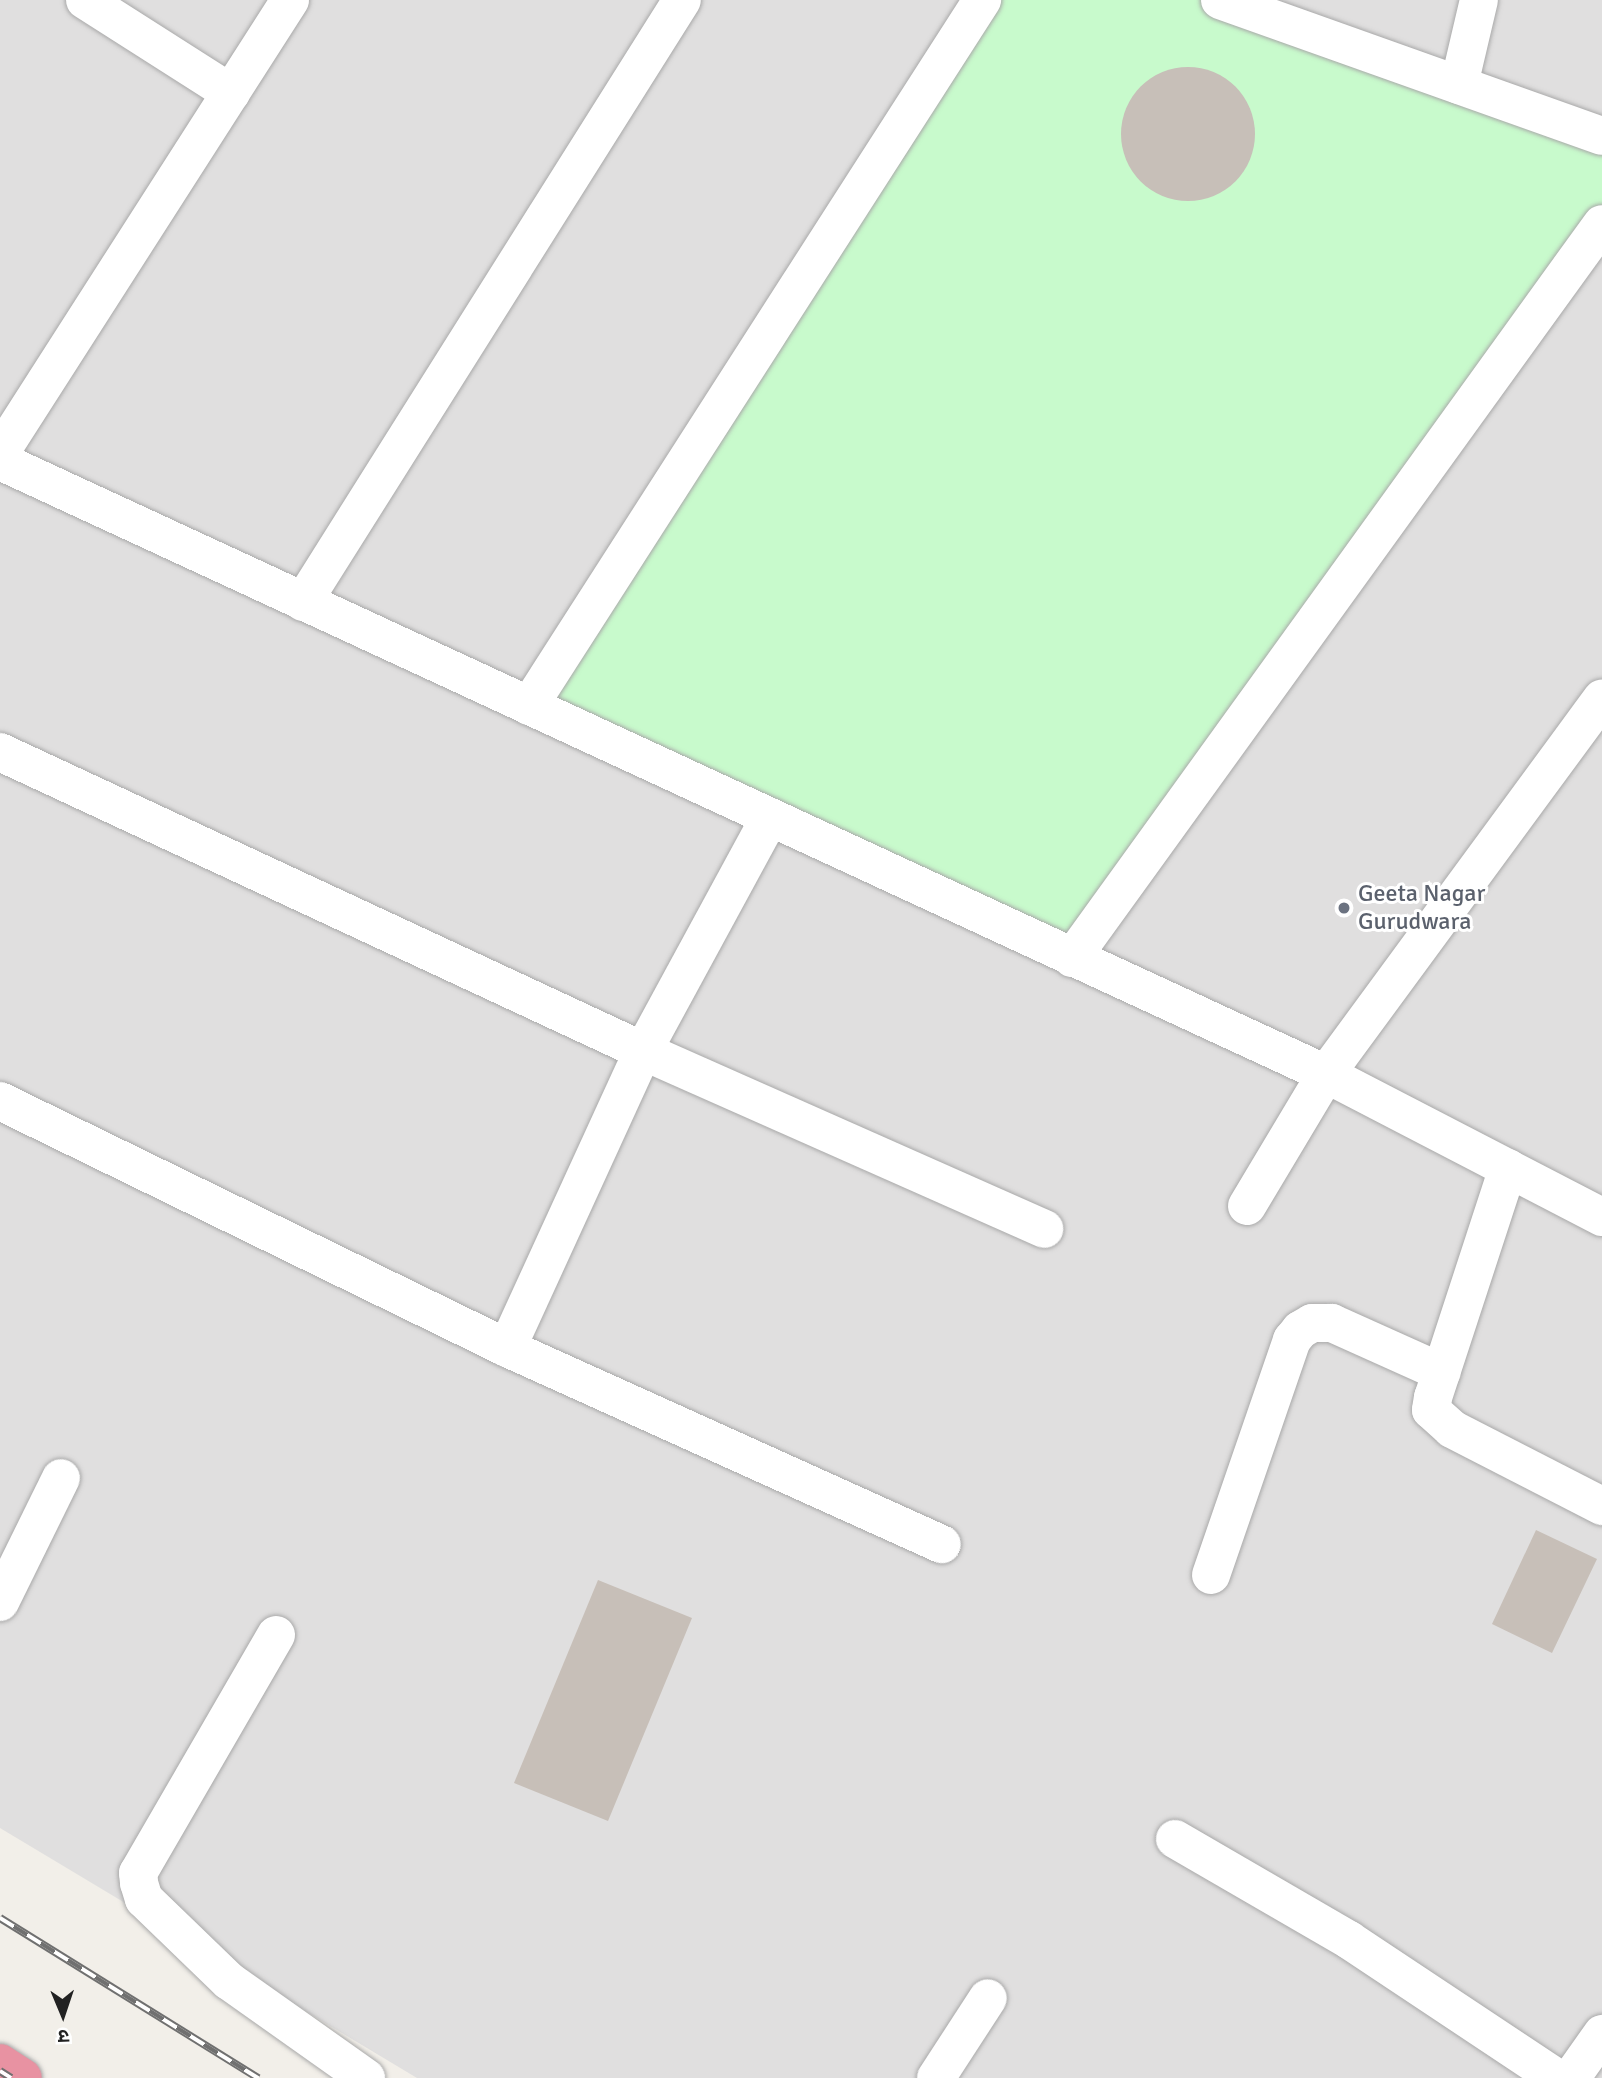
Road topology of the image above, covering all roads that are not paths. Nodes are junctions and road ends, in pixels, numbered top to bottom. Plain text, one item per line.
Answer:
1 (85, 0) edge
2 (290, 0) edge
3 (682, 0) edge
4 (982, 0) edge
5 (1220, 0) edge
6 (1479, 0) edge
7 (1459, 85) junction
8 (231, 93) junction
9 (1602, 136) edge
10 (1602, 225) edge
11 (0, 453) edge
12 (0, 461) edge
13 (303, 601) junction
14 (1602, 698) edge
15 (529, 706) junction
16 (0, 752) edge
17 (770, 817) junction
18 (1072, 958) junction
19 (643, 1052) junction
20 (1326, 1074) junction
21 (0, 1101) edge
22 (1508, 1168) junction
23 (1247, 1206) dead end
24 (1602, 1217) edge
25 (1044, 1229) dead end
26 (507, 1348) junction
27 (1441, 1371) junction
28 (61, 1478) dead end
29 (1602, 1506) edge
30 (942, 1545) dead end
31 (1211, 1575) dead end
32 (0, 1602) edge
33 (276, 1635) dead end
34 (1175, 1839) dead end
35 (988, 1998) dead end
36 (1602, 2034) edge
37 (0, 2063) edge
38 (23, 2078) edge
39 (366, 2078) edge
40 (936, 2078) edge
41 (1557, 2078) edge
42 (1571, 2078) edge

1 - 8 street
2 - 8 street
3 - 13 street
4 - 15 street
5 - 7 street
6 - 7 street
7 - 9 street
8 - 11 street
10 - 18 street
12 - 13 street
13 - 15 street
14 - 20 street
15 - 17 street
16 - 19 street
17 - 18 street
17 - 19 street
18 - 20 street
19 - 25 street
19 - 26 street
20 - 22 street
20 - 23 street
21 - 26 street
22 - 24 street
22 - 27 street
26 - 30 street
27 - 29 street
27 - 31 street
28 - 32 street
33 - 39 street
34 - 41 street
35 - 40 street
36 - 42 street
37 - 38 highway

